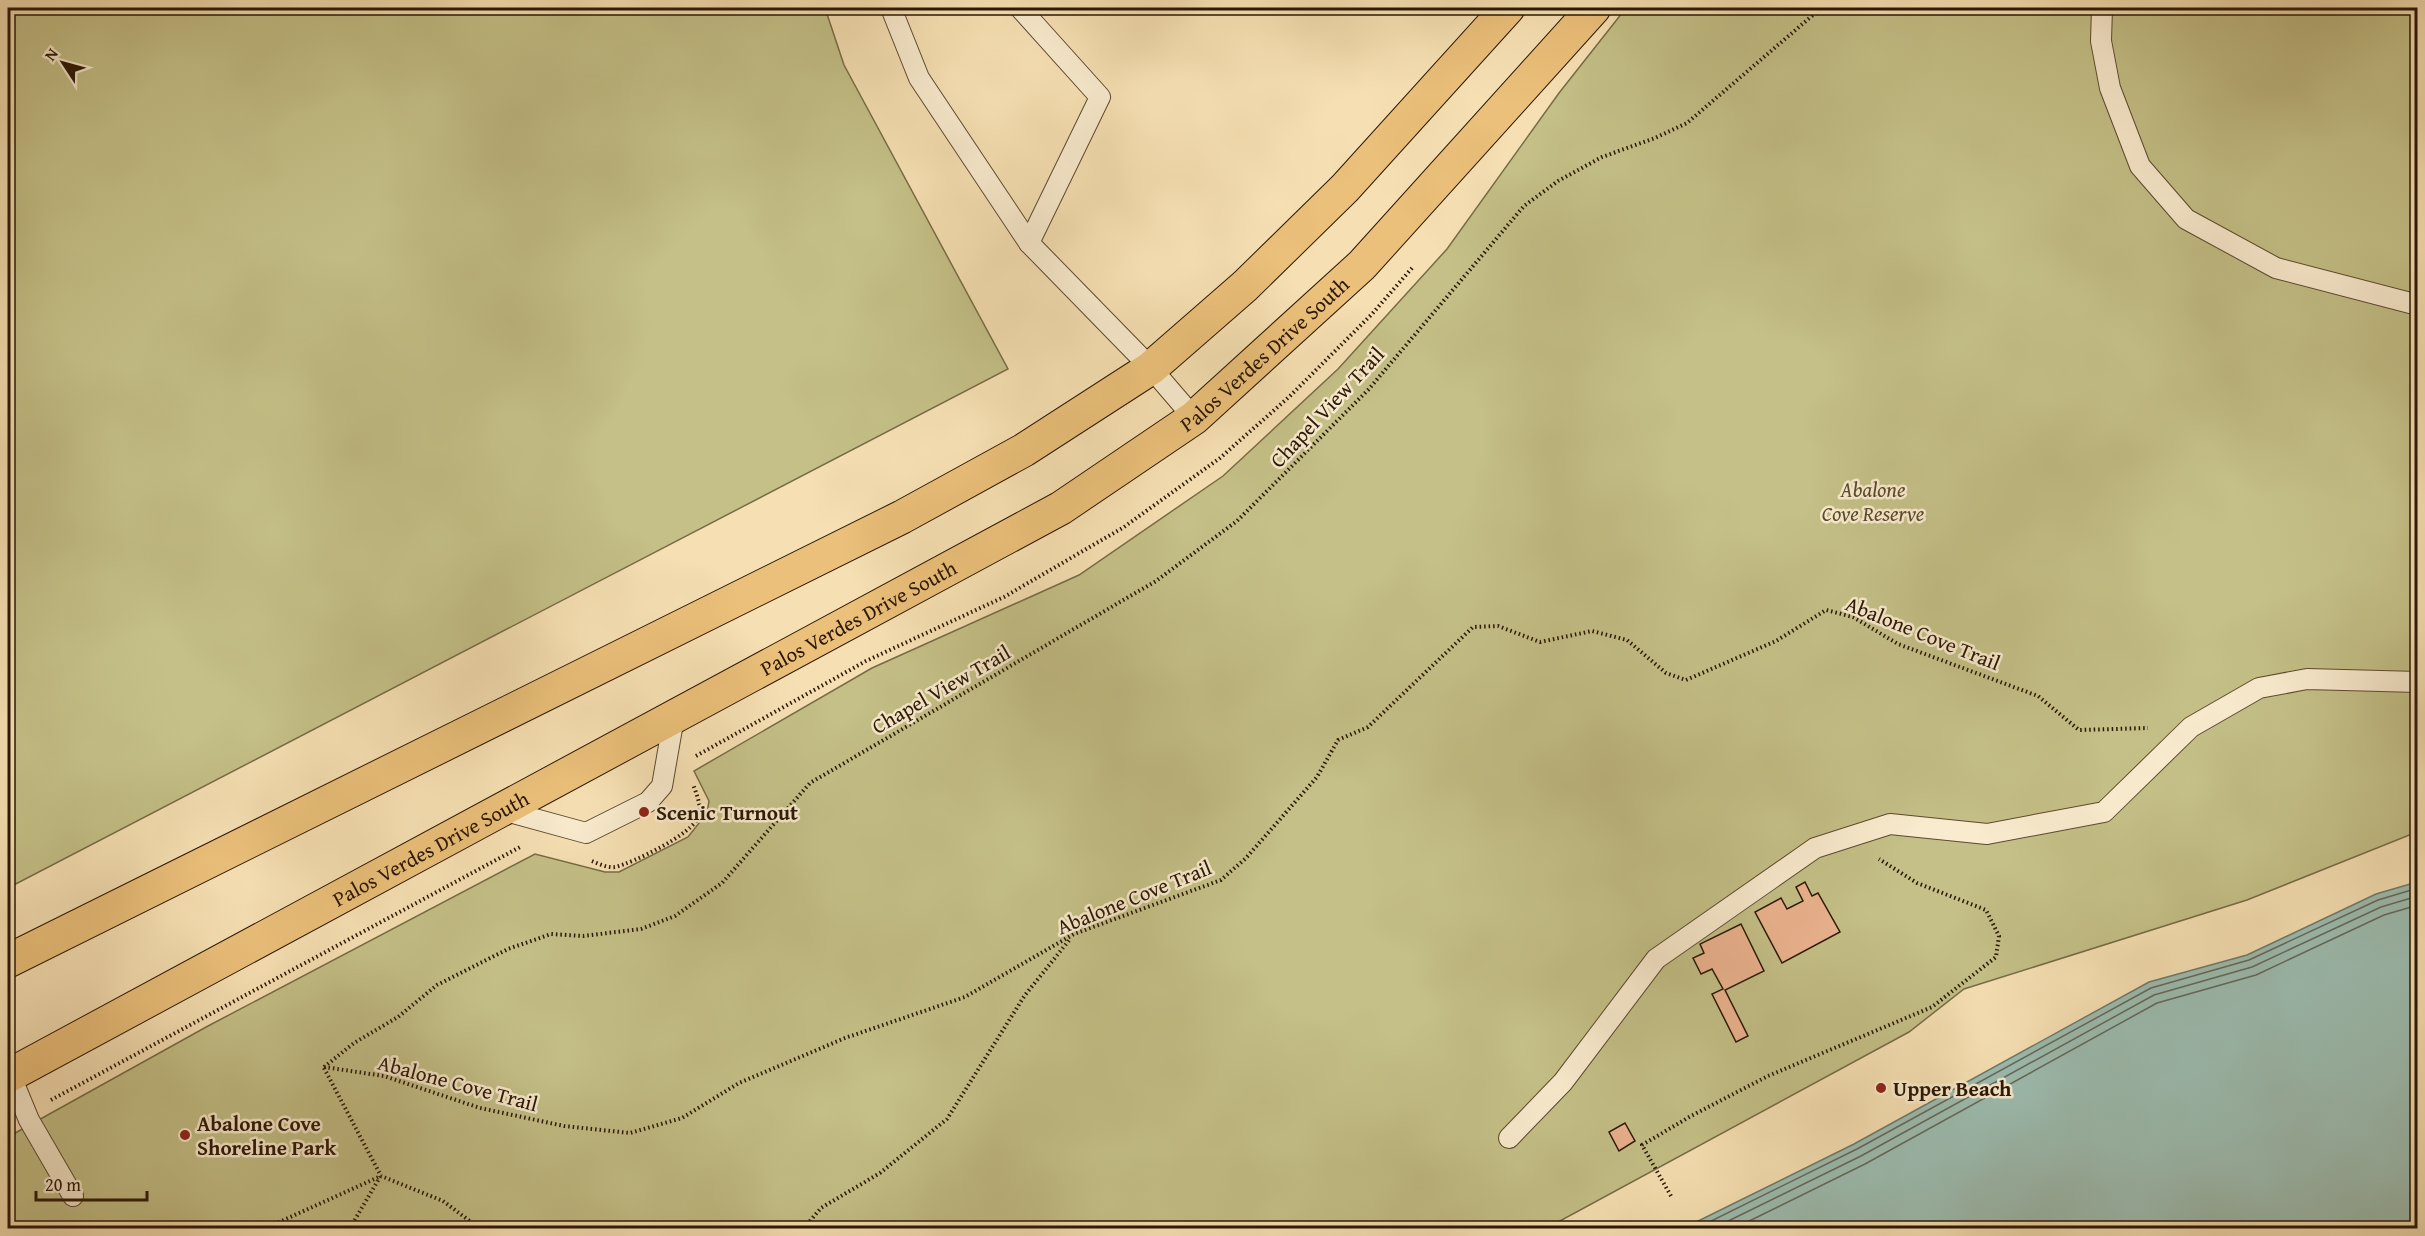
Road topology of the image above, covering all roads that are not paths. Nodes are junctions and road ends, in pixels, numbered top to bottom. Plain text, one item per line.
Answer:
1 (891, 8) edge
2 (1020, 8) edge
3 (1508, 8) edge
4 (1594, 8) edge
5 (2102, 8) edge
6 (1029, 243) junction
7 (2418, 305) edge
8 (1151, 368) junction
9 (1194, 418) junction
10 (2418, 682) edge
11 (674, 717) junction
12 (502, 810) junction
13 (8, 961) edge
14 (9, 1075) edge
15 (1509, 1138) dead end
16 (73, 1196) dead end

1 - 6 lane
2 - 6 lane
3 - 8 main road
4 - 9 main road, Palos Verdes Drive South
5 - 7 lane
6 - 8 lane
8 - 9 lane
8 - 13 main road
9 - 11 main road, Palos Verdes Drive South
10 - 15 lane
11 - 12 main road, Palos Verdes Drive South
11 - 12 lane
12 - 14 main road, Palos Verdes Drive South
14 - 16 lane

